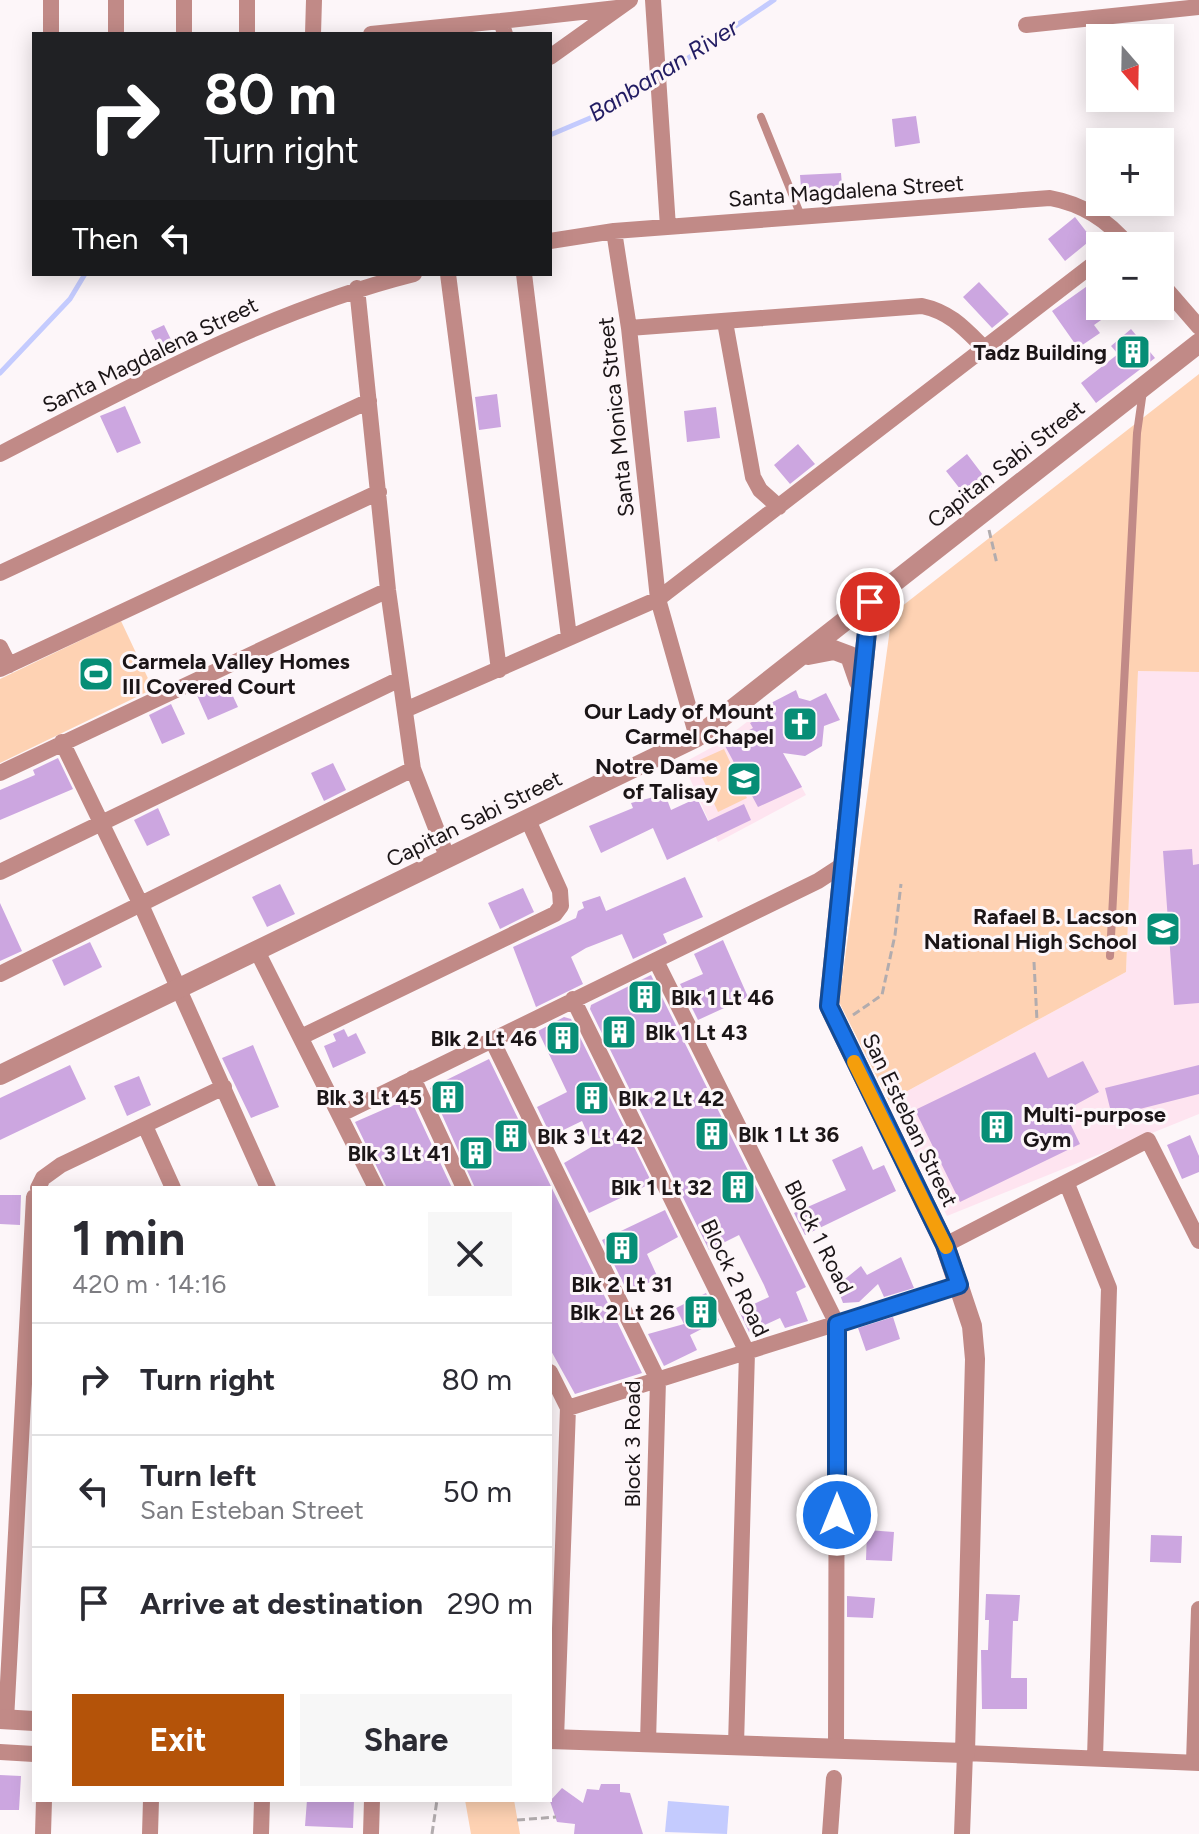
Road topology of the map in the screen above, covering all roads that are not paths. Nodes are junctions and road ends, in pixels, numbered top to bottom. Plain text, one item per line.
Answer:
1 (51, 0) edge
2 (116, 0) edge
3 (184, 0) edge
4 (247, 0) edge
5 (314, 0) edge
6 (653, 0) edge
7 (624, 4) edge
8 (1199, 7) edge
9 (1026, 25) dead end
10 (503, 28) edge
11 (51, 32) edge
12 (116, 32) edge
13 (184, 32) edge
14 (247, 32) edge
15 (313, 32) edge
16 (415, 32) edge
17 (552, 56) edge
18 (761, 117) dead end
19 (801, 217) junction
20 (668, 227) junction
21 (614, 231) junction
22 (1111, 232) edge
23 (552, 241) edge
24 (1086, 270) edge
25 (406, 276) edge
26 (448, 276) edge
27 (524, 276) edge
28 (357, 288) junction
29 (1174, 298) edge
30 (725, 322) junction
31 (1199, 327) edge
32 (629, 328) junction
33 (1199, 343) edge
34 (984, 348) junction
35 (1144, 386) junction
36 (369, 401) junction
37 (0, 454) edge
38 (379, 492) junction
39 (779, 507) junction
40 (0, 573) edge
41 (388, 590) junction
42 (658, 599) junction
43 (870, 602) junction
44 (569, 637) junction
45 (0, 647) edge
46 (797, 660) junction
47 (4, 667) edge
48 (499, 670) junction
49 (400, 679) junction
50 (861, 692) junction
51 (405, 710) junction
52 (697, 737) junction
53 (62, 742) junction
54 (413, 769) junction
55 (0, 773) edge
56 (528, 820) junction
57 (102, 824) junction
58 (448, 859) junction
59 (841, 866) junction
60 (0, 872) edge
61 (142, 907) junction
62 (257, 951) junction
63 (1110, 956) dead end
64 (656, 961) junction
65 (0, 974) edge
66 (180, 988) junction
67 (573, 999) junction
68 (301, 1037) junction
69 (492, 1040) junction
70 (0, 1075) edge
71 (413, 1078) junction
72 (224, 1087) junction
73 (341, 1114) junction
74 (145, 1126) junction
75 (1067, 1184) junction
76 (39, 1186) edge
77 (172, 1186) edge
78 (267, 1186) edge
79 (375, 1186) edge
80 (463, 1186) edge
81 (32, 1231) edge
82 (1199, 1241) edge
83 (945, 1245) junction
84 (959, 1285) junction
85 (837, 1324) junction
86 (747, 1352) junction
87 (552, 1376) edge
88 (658, 1380) junction
89 (568, 1408) junction
90 (1199, 1609) edge
91 (3, 1720) edge
92 (32, 1721) edge
93 (553, 1739) edge
94 (648, 1742) junction
95 (736, 1745) junction
96 (836, 1749) junction
97 (0, 1752) edge
98 (965, 1753) junction
99 (32, 1754) edge
100 (1095, 1758) junction
101 (1196, 1763) edge
102 (834, 1778) dead end
103 (44, 1802) edge
104 (151, 1802) edge
105 (262, 1802) edge
106 (372, 1802) edge
107 (43, 1834) edge
108 (150, 1834) edge
109 (261, 1834) edge
110 (371, 1834) edge
111 (830, 1834) edge
112 (962, 1834) edge

1 - 11 street
2 - 12 street
3 - 13 street
4 - 14 street
5 - 15 street
6 - 20 street
7 - 10 street
7 - 17 street
8 - 9 street
10 - 16 street
18 - 19 lane
19 - 20 street, Santa Magdalena Street
19 - 22 street, Santa Magdalena Street
20 - 21 street, Santa Magdalena Street
21 - 23 street, Santa Magdalena Street
21 - 32 street, Santa Monica Street
24 - 34 street
25 - 28 street, Santa Magdalena Street
26 - 48 street
27 - 44 street
28 - 36 street
28 - 37 street, Santa Magdalena Street
29 - 31 street
30 - 32 street
30 - 34 street
30 - 39 street
32 - 42 street, Santa Monica Street
33 - 35 street, Capitan Sabi Street
34 - 39 street
35 - 43 street, Capitan Sabi Street
35 - 63 lane
36 - 38 street
36 - 40 street
38 - 41 street
38 - 47 street
39 - 42 street
41 - 49 street
41 - 53 street
42 - 44 street
42 - 52 street, Santa Monica Street
43 - 46 street, Capitan Sabi Street
43 - 50 street, San Esteban Street
44 - 48 street
45 - 47 street
46 - 50 street
46 - 52 street, Capitan Sabi Street
48 - 51 street
49 - 51 street
49 - 57 street
50 - 59 street, San Esteban Street
51 - 54 street
52 - 56 street, Capitan Sabi Street
53 - 55 street
53 - 57 street
54 - 58 street
54 - 61 street
56 - 58 street, Capitan Sabi Street
56 - 68 street
57 - 60 street
57 - 61 street
58 - 62 street, Capitan Sabi Street
59 - 64 street
59 - 83 street, San Esteban Street
61 - 65 street
61 - 66 street
62 - 66 street, Capitan Sabi Street
62 - 68 street
64 - 67 street
64 - 85 street, Block 1 Road
66 - 70 street, Capitan Sabi Street
66 - 72 street
67 - 69 street
67 - 86 street, Block 2 Road
68 - 73 street
69 - 71 street
69 - 88 street, Block 3 Road
71 - 73 street
71 - 80 street
72 - 74 street
72 - 78 street
73 - 79 street
74 - 76 street
74 - 77 street
75 - 82 street
75 - 83 street
75 - 100 street
81 - 91 street
83 - 84 street, San Esteban Street
84 - 85 street
84 - 98 street, San Esteban Street
85 - 86 street
85 - 96 street, Block 1 Road
86 - 88 street
86 - 95 street, Block 2 Road
87 - 89 street
88 - 89 street
88 - 94 street, Block 3 Road
89 - 93 street
90 - 101 street
91 - 92 street
93 - 94 street
94 - 95 street
95 - 96 street
96 - 98 street
97 - 99 street
98 - 100 street
98 - 112 street
100 - 101 street
102 - 111 street
103 - 107 street
104 - 108 street
105 - 109 street
106 - 110 street

